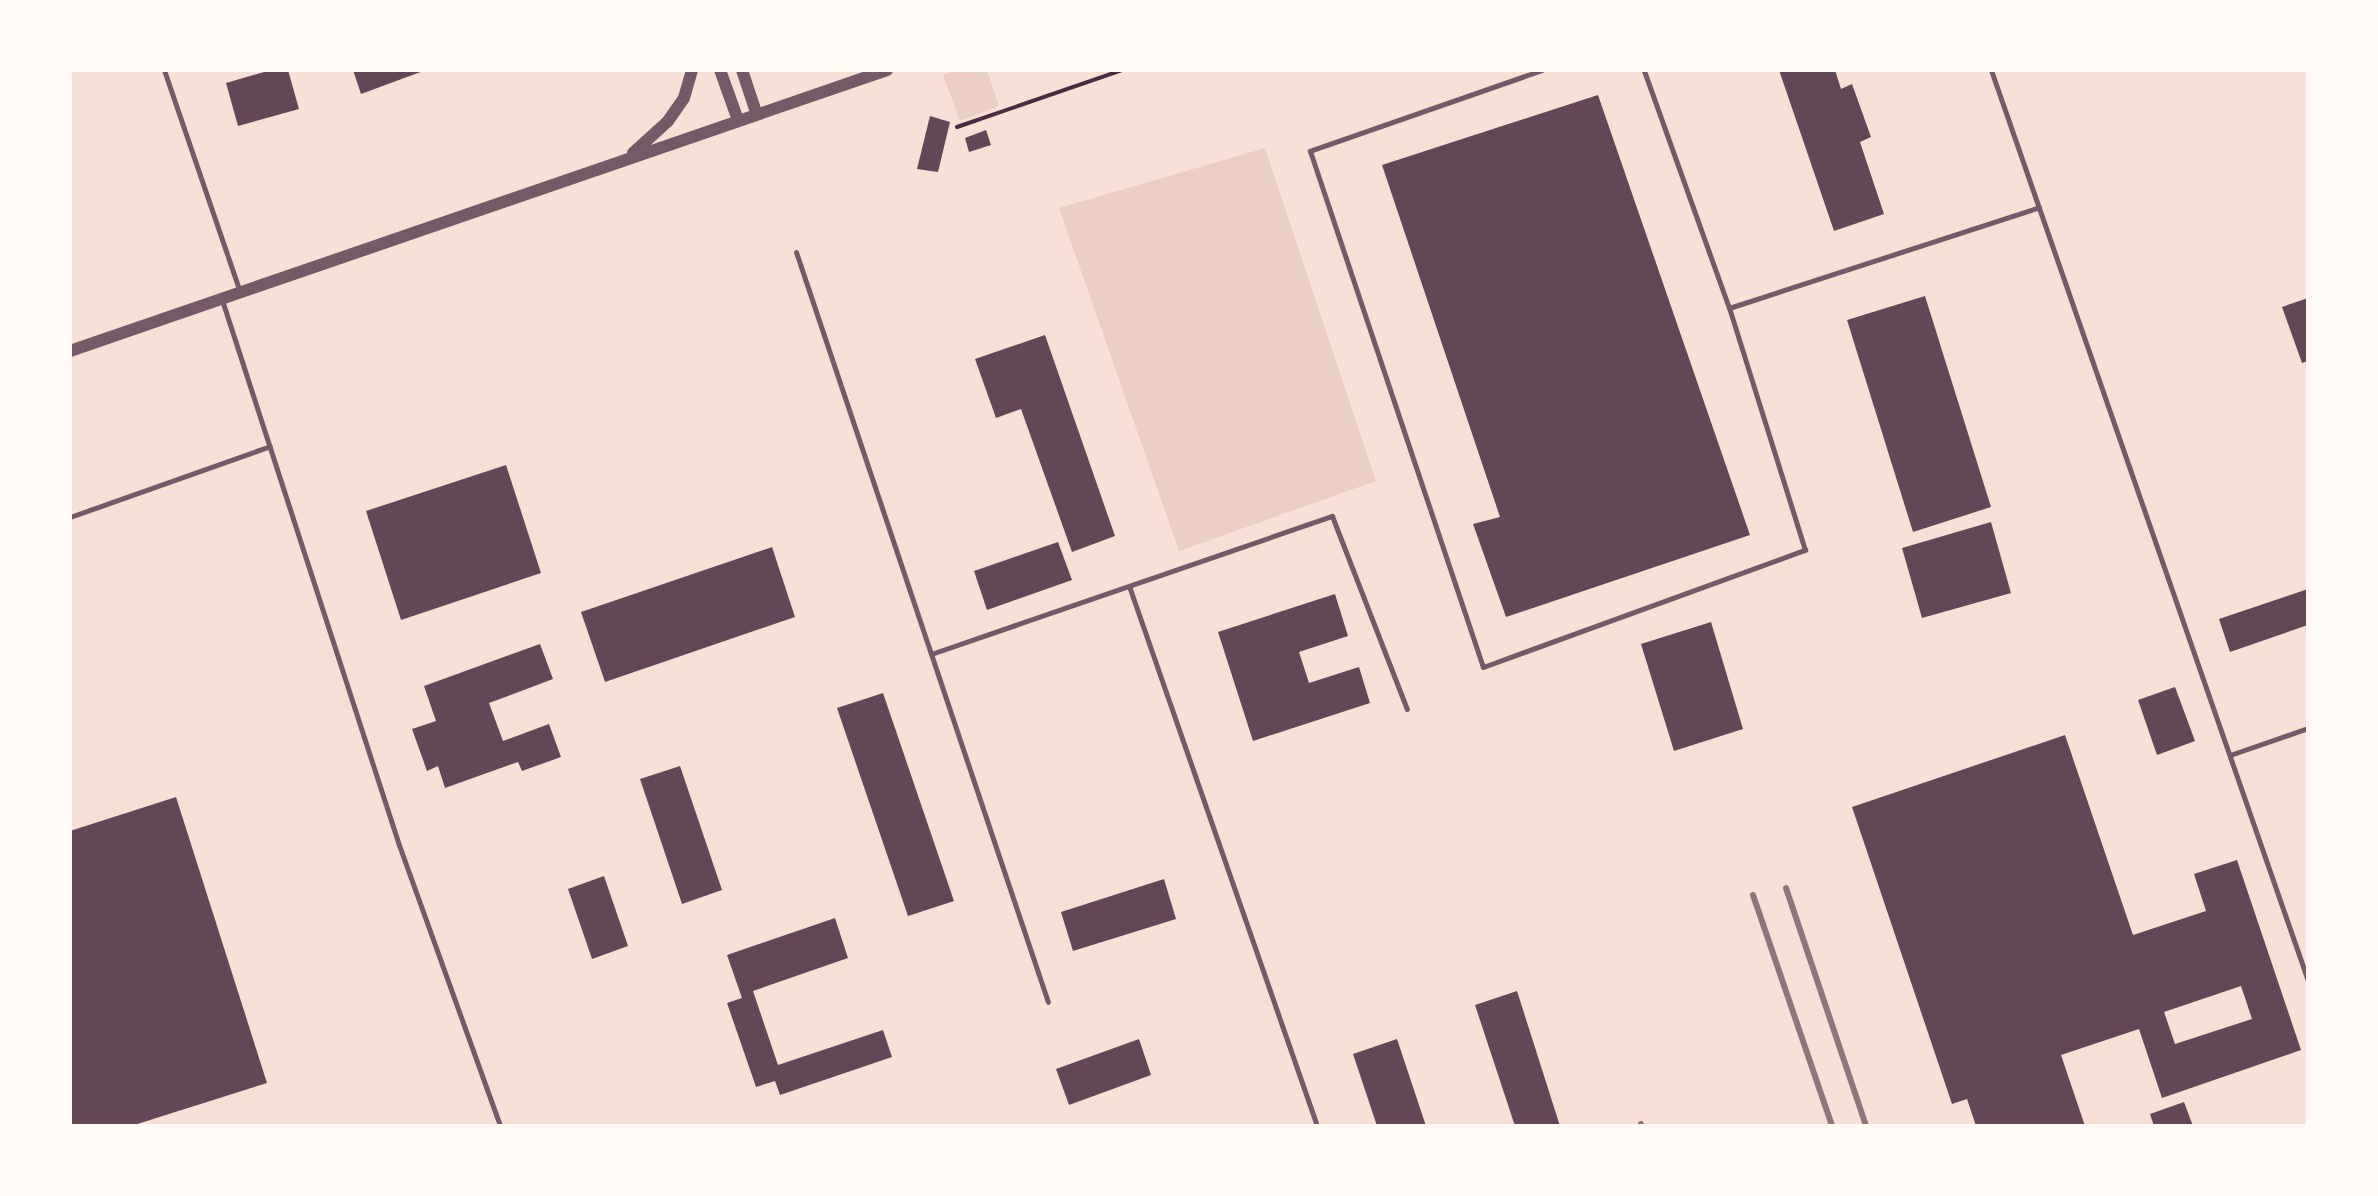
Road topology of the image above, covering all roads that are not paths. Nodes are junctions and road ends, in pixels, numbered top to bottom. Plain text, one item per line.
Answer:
1 (164, 70) edge
2 (692, 70) edge
3 (720, 70) edge
4 (742, 70) edge
5 (887, 70) edge
6 (1542, 70) edge
7 (1644, 70) edge
8 (1991, 70) edge
9 (757, 115) junction
10 (738, 120) junction
11 (629, 158) junction
12 (2039, 207) junction
13 (796, 252) dead end
14 (240, 293) junction
15 (222, 299) junction
16 (1729, 308) junction
17 (70, 351) edge
18 (270, 446) junction
19 (70, 517) edge
20 (1129, 586) junction
21 (934, 653) junction
22 (1407, 709) dead end
23 (2308, 728) edge
24 (2230, 755) junction
25 (2308, 981) edge
26 (1048, 1002) dead end
27 (500, 1126) edge
28 (1317, 1126) edge

1 - 14 lane
2 - 11 street
3 - 10 street
4 - 9 street
5 - 9 street
6 - 16 lane
7 - 16 lane
8 - 12 lane
9 - 10 street
10 - 11 street
11 - 14 street
12 - 16 lane
12 - 24 lane
13 - 21 lane
14 - 15 street
15 - 17 street
15 - 18 lane
18 - 19 lane
18 - 27 lane
20 - 21 lane
20 - 22 lane
20 - 28 lane
21 - 26 lane
23 - 24 lane
24 - 25 lane

